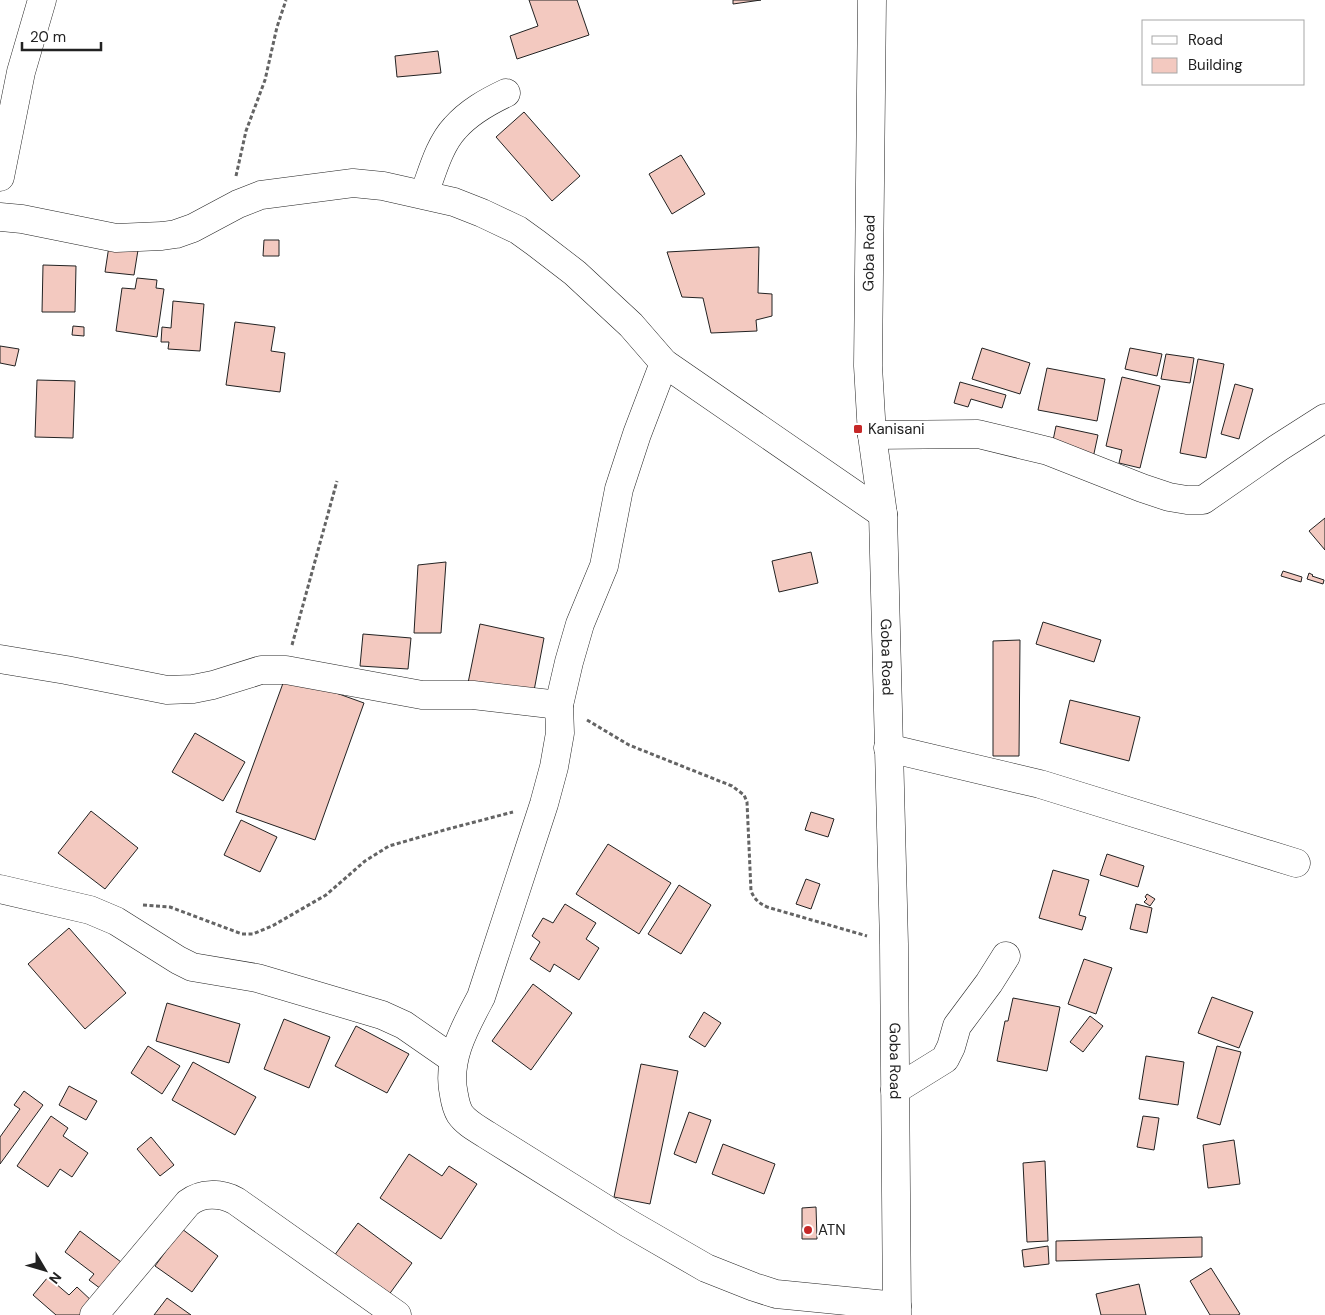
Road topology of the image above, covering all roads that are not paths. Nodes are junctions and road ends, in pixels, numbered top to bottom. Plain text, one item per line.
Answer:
1 (42, 0) edge
2 (872, 0) edge
3 (506, 93) dead end
4 (4, 141) edge
5 (0, 178) edge
6 (424, 194) junction
7 (0, 216) edge
8 (664, 362) junction
9 (1325, 418) edge
10 (872, 435) junction
11 (883, 514) junction
12 (0, 659) edge
13 (559, 705) junction
14 (888, 748) junction
15 (1296, 863) dead end
16 (2, 894) edge
17 (1006, 956) dead end
18 (453, 1059) junction
19 (895, 1090) junction
20 (897, 1311) edge
21 (94, 1315) edge
22 (397, 1315) edge

1 - 4 street
2 - 10 street, Goba Road
3 - 6 street
4 - 5 street
6 - 7 street
6 - 8 street
8 - 11 street
8 - 13 street
9 - 10 street
10 - 11 street, Goba Road
11 - 14 street, Goba Road
12 - 13 street
13 - 18 street
14 - 15 street
14 - 19 street, Goba Road
16 - 18 street
17 - 19 street
18 - 20 street
19 - 20 street, Goba Road
21 - 22 street

